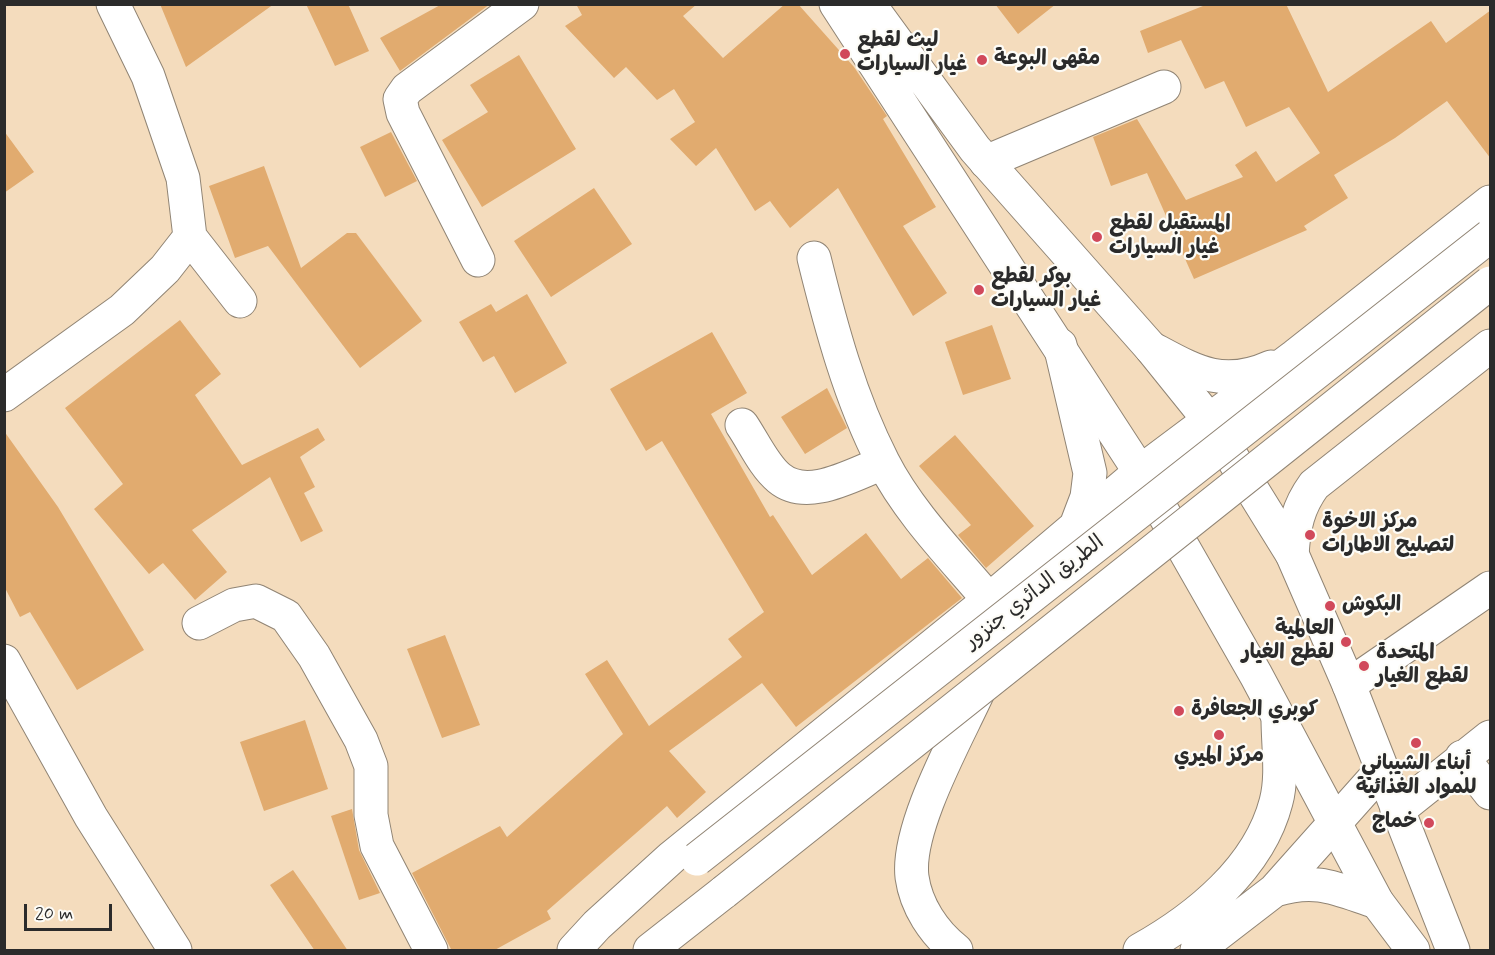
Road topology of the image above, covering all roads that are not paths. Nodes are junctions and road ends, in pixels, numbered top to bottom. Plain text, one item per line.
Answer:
1 (113, 4) edge
2 (522, 4) edge
3 (836, 4) edge
4 (869, 4) edge
5 (1164, 87) dead end
6 (986, 162) junction
7 (1491, 202) edge
8 (1491, 236) edge
9 (190, 237) junction
10 (814, 258) dead end
11 (478, 260) dead end
12 (1491, 283) edge
13 (240, 301) dead end
14 (1060, 345) junction
15 (1491, 346) edge
16 (1151, 348) junction
17 (1294, 356) junction
18 (4, 395) edge
19 (1209, 420) junction
20 (742, 425) dead end
21 (883, 463) junction
22 (1140, 472) junction
23 (1076, 526) junction
24 (1292, 554) junction
25 (1491, 588) edge
26 (989, 600) junction
27 (199, 623) dead end
28 (4, 661) edge
29 (1348, 685) junction
30 (978, 692) junction
31 (1278, 719) junction
32 (1491, 736) edge
33 (1462, 757) junction
34 (1381, 771) junction
35 (1491, 793) edge
36 (1397, 811) junction
37 (1335, 824) junction
38 (1275, 890) junction
39 (1377, 902) junction
40 (175, 951) edge
41 (431, 951) edge
42 (574, 951) edge
43 (580, 951) edge
44 (650, 951) edge
45 (956, 951) edge
46 (1140, 951) edge
47 (1197, 951) edge
48 (1413, 951) edge
49 (1453, 951) edge

1 - 9 main road
2 - 11 main road
3 - 14 main road
4 - 6 main road
5 - 6 main road
6 - 16 main road
7 - 17 main road
8 - 43 main road, الطريق الدائري جنزور, bridge
9 - 13 main road
9 - 18 main road
10 - 21 main road
12 - 30 main road, الطريق الدائري جنزور, bridge
14 - 22 main road
14 - 23 main road
15 - 24 main road
16 - 17 main road
16 - 19 main road
17 - 19 main road
19 - 22 main road
19 - 24 main road
20 - 21 main road
21 - 26 main road
22 - 23 main road
22 - 31 main road
23 - 26 main road
24 - 29 main road
25 - 29 main road
26 - 42 main road
27 - 41 main road
28 - 40 main road
29 - 34 main road
30 - 44 main road, الطريق الدائري جنزور, bridge
30 - 45 main road
31 - 37 main road
31 - 46 main road
32 - 33 main road
33 - 35 main road
33 - 36 main road
34 - 36 main road
34 - 37 main road
36 - 49 main road
37 - 38 main road
37 - 39 main road
38 - 39 main road
38 - 47 main road
39 - 48 main road

